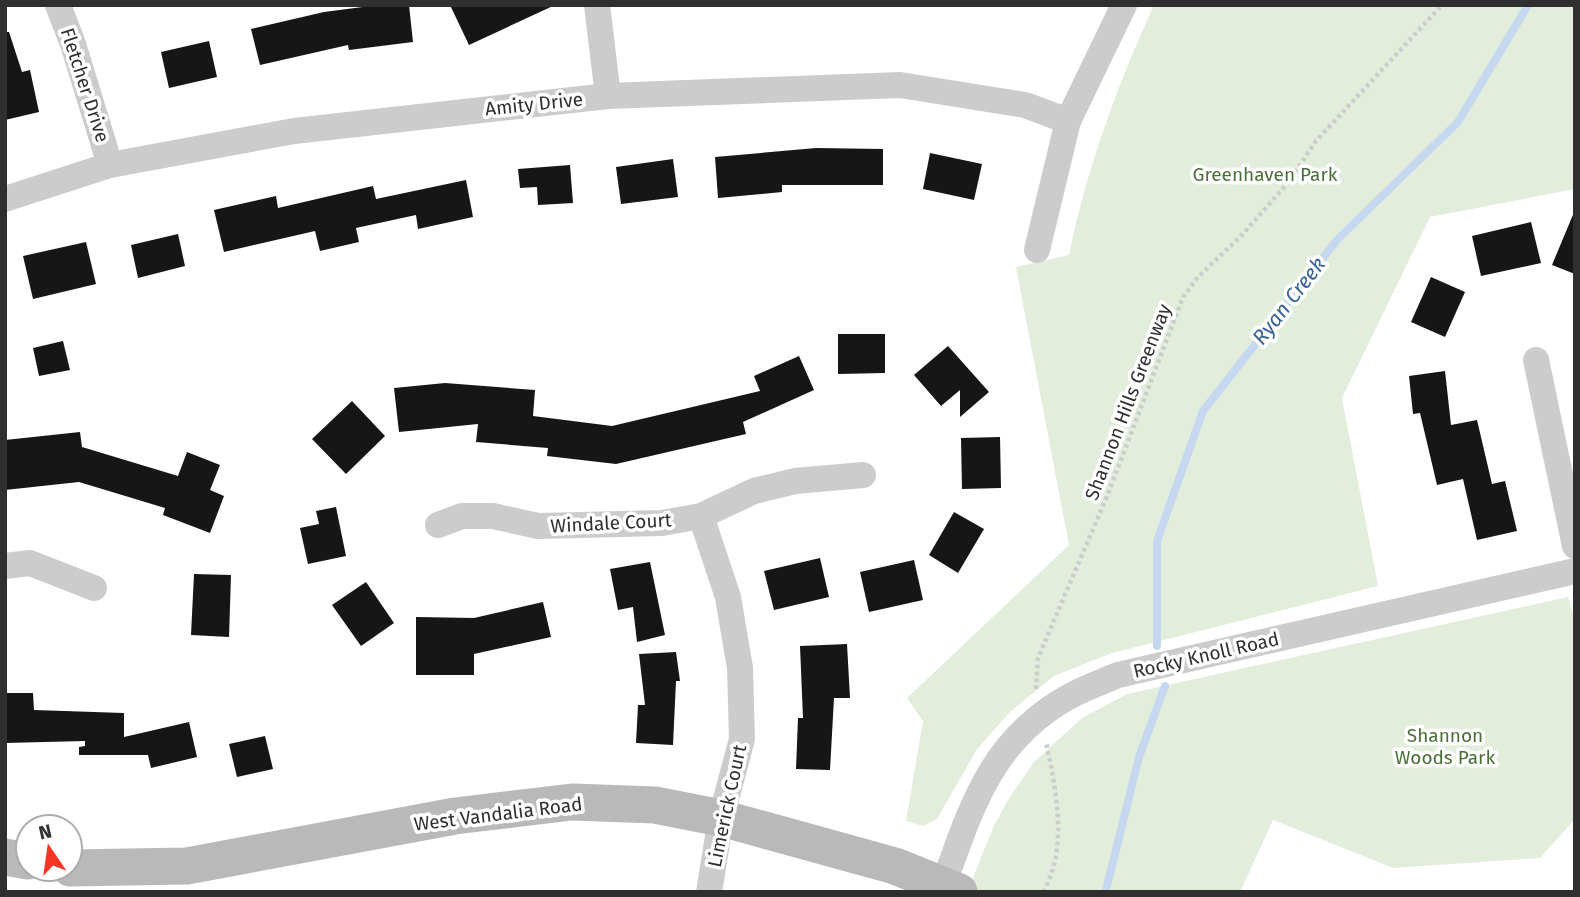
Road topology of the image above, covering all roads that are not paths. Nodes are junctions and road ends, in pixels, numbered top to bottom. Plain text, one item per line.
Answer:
1 (58, 5) edge
2 (597, 5) edge
3 (1124, 5) edge
4 (608, 96) junction
5 (1068, 121) junction
6 (110, 165) junction
7 (5, 199) edge
8 (1037, 250) dead end
9 (1536, 360) dead end
10 (863, 475) dead end
11 (701, 516) junction
12 (438, 525) dead end
13 (1575, 546) edge
14 (5, 566) edge
15 (1575, 571) edge
16 (94, 588) dead end
17 (721, 818) junction
18 (84, 868) edge
19 (951, 889) edge
20 (709, 892) edge

1 - 6 street, Fletcher Drive
2 - 4 street
3 - 5 street
4 - 5 street, Amity Drive
4 - 6 street, Amity Drive
5 - 8 street
6 - 7 street, Amity Drive
9 - 13 street
10 - 11 street, Windale Court
11 - 12 street, Windale Court
11 - 17 street, Limerick Court
14 - 16 street
15 - 19 street, Rocky Knoll Road
17 - 18 main road, West Vandalia Road
17 - 19 main road, West Vandalia Road
17 - 20 street, Limerick Court

